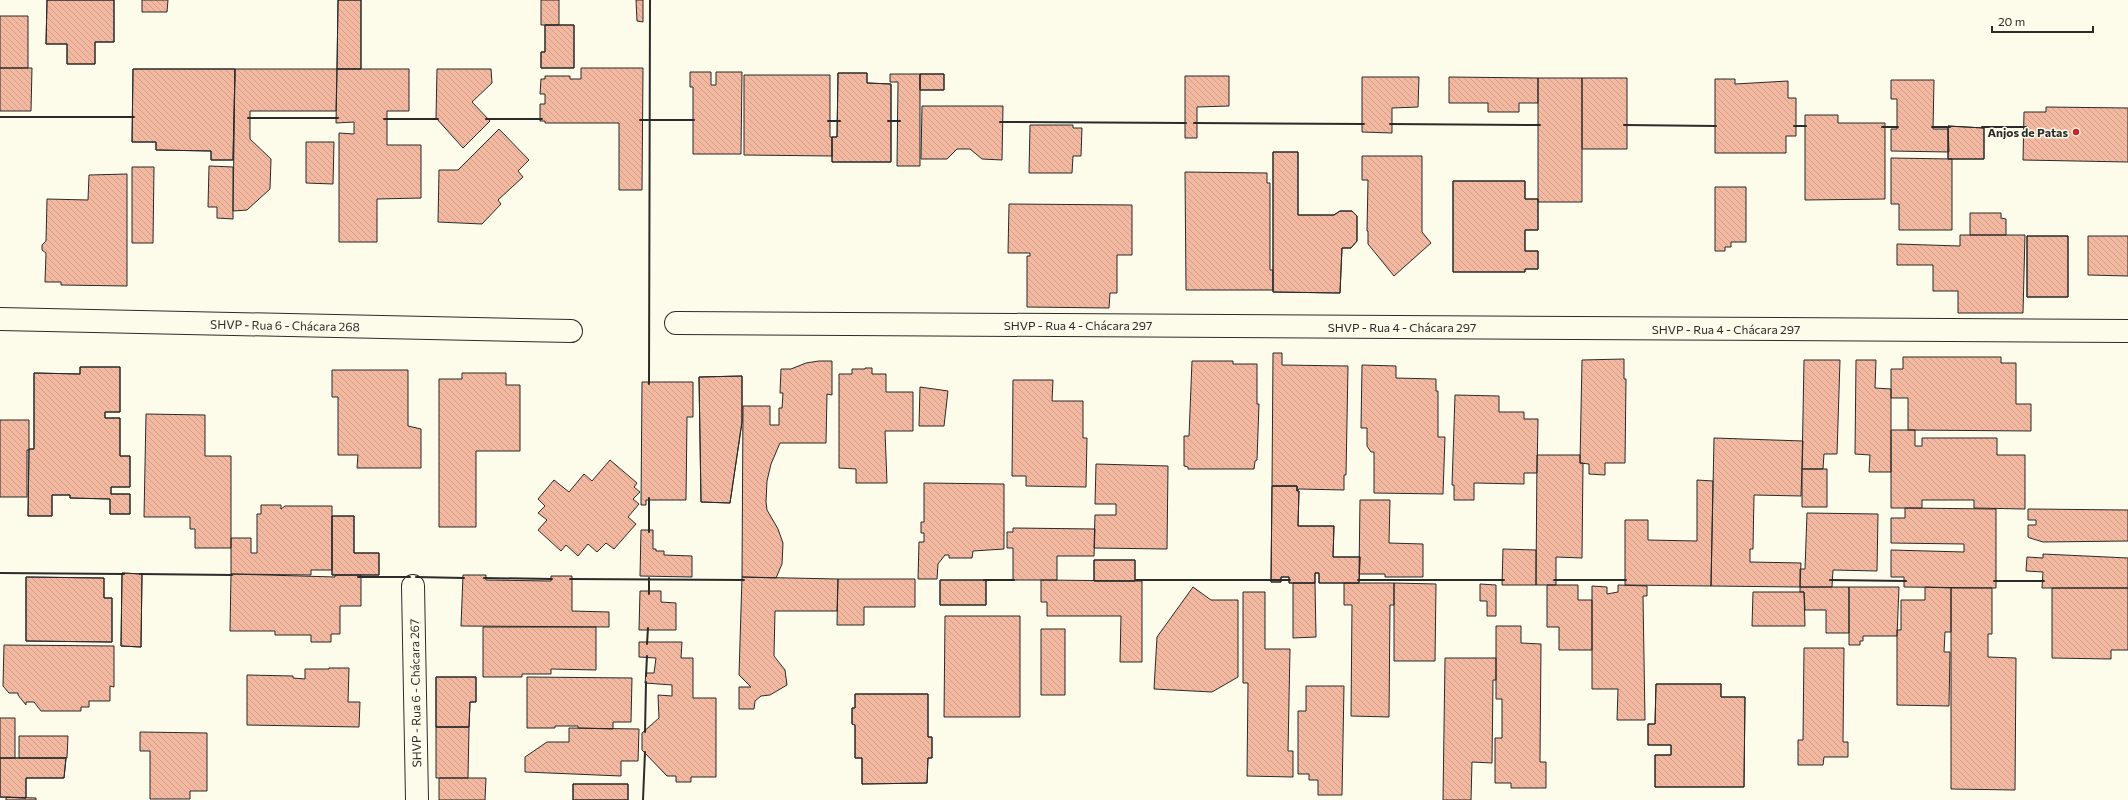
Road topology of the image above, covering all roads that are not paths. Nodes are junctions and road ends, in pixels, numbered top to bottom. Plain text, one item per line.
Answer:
1 (0, 319) edge
2 (676, 323) dead end
3 (571, 331) dead end
4 (2128, 331) edge
5 (413, 586) dead end
6 (417, 800) edge

1 - 3 street, SHVP - Rua 6 - Chácara 268
2 - 4 street, SHVP - Rua 4 - Chácara 297
5 - 6 street, SHVP - Rua 6 - Chácara 267

